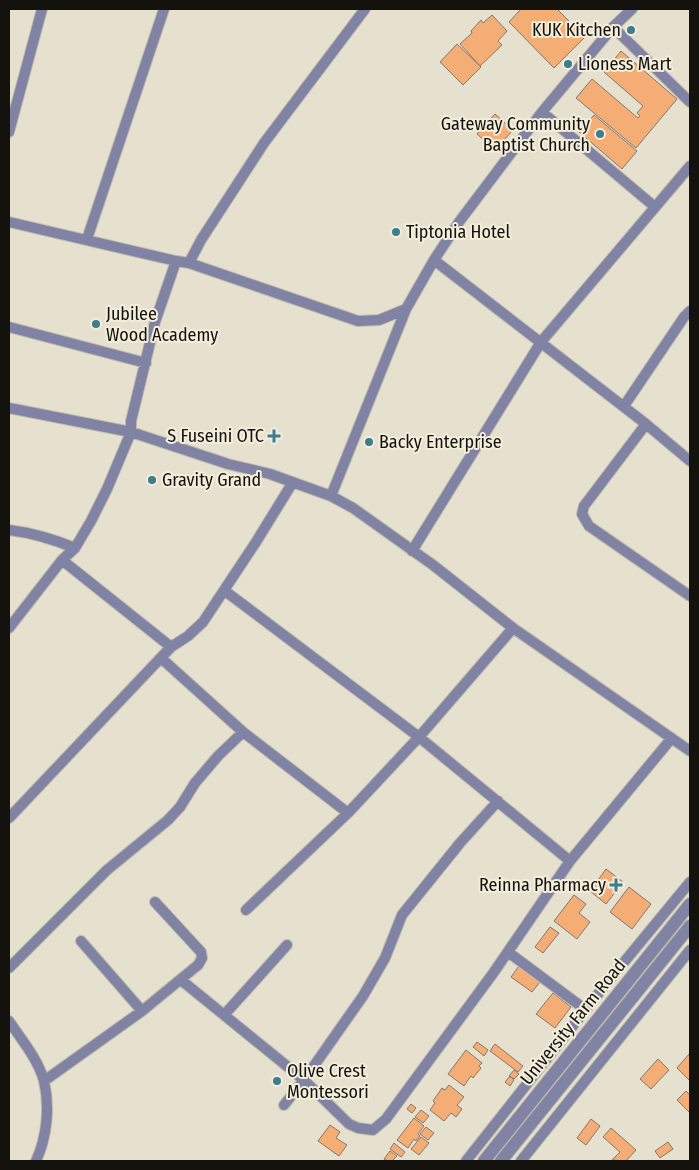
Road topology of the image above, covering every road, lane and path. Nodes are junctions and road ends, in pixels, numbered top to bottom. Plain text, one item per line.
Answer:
1 (42, 9) edge
2 (164, 9) edge
3 (365, 9) edge
4 (632, 9) edge
5 (613, 27) junction
6 (690, 102) edge
7 (542, 112) junction
8 (9, 132) edge
9 (690, 166) edge
10 (655, 206) junction
11 (9, 222) edge
12 (87, 239) junction
13 (434, 260) junction
14 (176, 262) junction
15 (189, 263) junction
16 (406, 309) junction
17 (690, 311) edge
18 (9, 327) edge
19 (541, 342) junction
20 (146, 363) junction
21 (624, 406) junction
22 (9, 408) edge
23 (646, 424) junction
24 (131, 432) junction
25 (690, 461) edge
26 (293, 482) junction
27 (331, 496) junction
28 (9, 530) edge
29 (75, 548) junction
30 (412, 551) junction
31 (62, 560) junction
32 (225, 591) junction
33 (690, 596) edge
34 (9, 628) edge
35 (513, 628) junction
36 (171, 647) junction
37 (161, 658) junction
38 (243, 732) junction
39 (419, 737) junction
40 (671, 739) junction
41 (690, 751) edge
42 (498, 801) junction
43 (348, 813) junction
44 (9, 818) edge
45 (570, 861) junction
46 (690, 882) edge
47 (155, 902) dead end
48 (690, 904) edge
49 (246, 910) dead end
50 (690, 926) edge
51 (81, 941) dead end
52 (288, 945) dead end
53 (690, 950) edge
54 (508, 952) junction
55 (9, 968) edge
56 (181, 980) junction
57 (586, 1010) junction
58 (142, 1011) junction
59 (224, 1015) junction
60 (9, 1021) edge
61 (304, 1080) junction
62 (44, 1081) junction
63 (284, 1105) dead end
64 (36, 1161) edge
65 (466, 1161) edge
66 (484, 1161) edge
67 (501, 1161) edge
68 (521, 1161) edge

1 - 8 street
2 - 12 street
3 - 15 street
4 - 5 street
5 - 6 street
5 - 7 street
7 - 10 street
7 - 13 street
9 - 10 street
10 - 19 street
11 - 12 street
12 - 14 street
13 - 16 street
13 - 19 street
14 - 15 street
14 - 20 street
15 - 16 street
16 - 27 street
17 - 21 street
18 - 20 street
19 - 21 street
19 - 30 street
20 - 24 street
21 - 23 street
22 - 24 street
23 - 25 street
23 - 33 street
24 - 26 street
24 - 29 street
26 - 27 street
26 - 32 street
27 - 30 street
28 - 29 street
29 - 31 street
30 - 35 street
31 - 34 street
31 - 36 street
32 - 36 street
32 - 39 street
35 - 39 street
35 - 40 street
36 - 37 street
37 - 38 street
37 - 44 street
38 - 43 street
38 - 55 street
39 - 42 street
39 - 43 street
40 - 41 street
40 - 45 street
42 - 45 street
42 - 61 street
43 - 49 street
45 - 54 street
46 - 57 street
47 - 56 street
48 - 66 street, University Farm Road
50 - 67 street, University Farm Road
51 - 58 street
52 - 59 street
53 - 68 street
54 - 57 street
54 - 61 street
56 - 58 street
56 - 59 street
57 - 65 street
58 - 62 street
59 - 61 street
60 - 62 street
61 - 63 street
62 - 64 street

